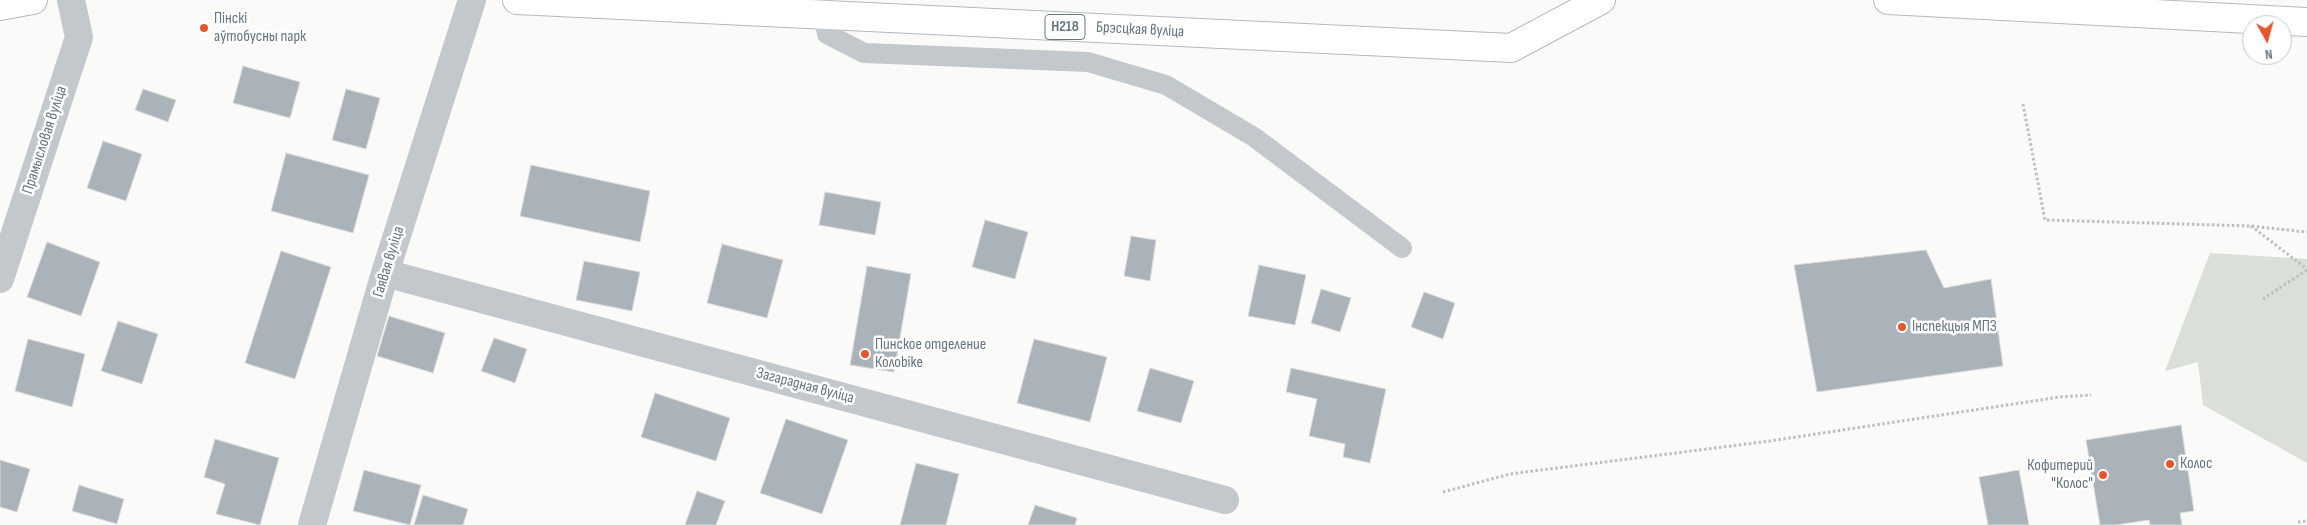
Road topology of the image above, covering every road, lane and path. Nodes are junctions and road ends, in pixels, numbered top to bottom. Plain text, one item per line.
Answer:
1 (33, 0) edge
2 (72, 0) edge
3 (472, 0) edge
4 (517, 0) edge
5 (1601, 0) edge
6 (1888, 0) edge
7 (0, 6) edge
8 (822, 8) edge
9 (2307, 22) edge
10 (2023, 104) dead end
11 (2251, 226) junction
12 (2307, 232) edge
13 (1402, 248) dead end
14 (2307, 270) edge
15 (385, 273) junction
16 (0, 279) edge
17 (2263, 299) dead end
18 (2091, 395) dead end
19 (1443, 492) dead end
20 (1225, 500) dead end
21 (2307, 521) edge
22 (2298, 522) dead end
23 (312, 525) edge

1 - 7 main road
2 - 16 street, Прамысловая вуліца
3 - 15 street, Гаявая вуліца
4 - 8 main road, Брэсцкая вуліца / Н218
5 - 8 main road, Брэсцкая вуліца / Н218
6 - 9 main road
8 - 13 lane
10 - 11 path
11 - 12 path
11 - 14 path
14 - 17 path
15 - 20 street, Загарадная вуліца
15 - 23 street, Гаявая вуліца
18 - 19 path
21 - 22 path

